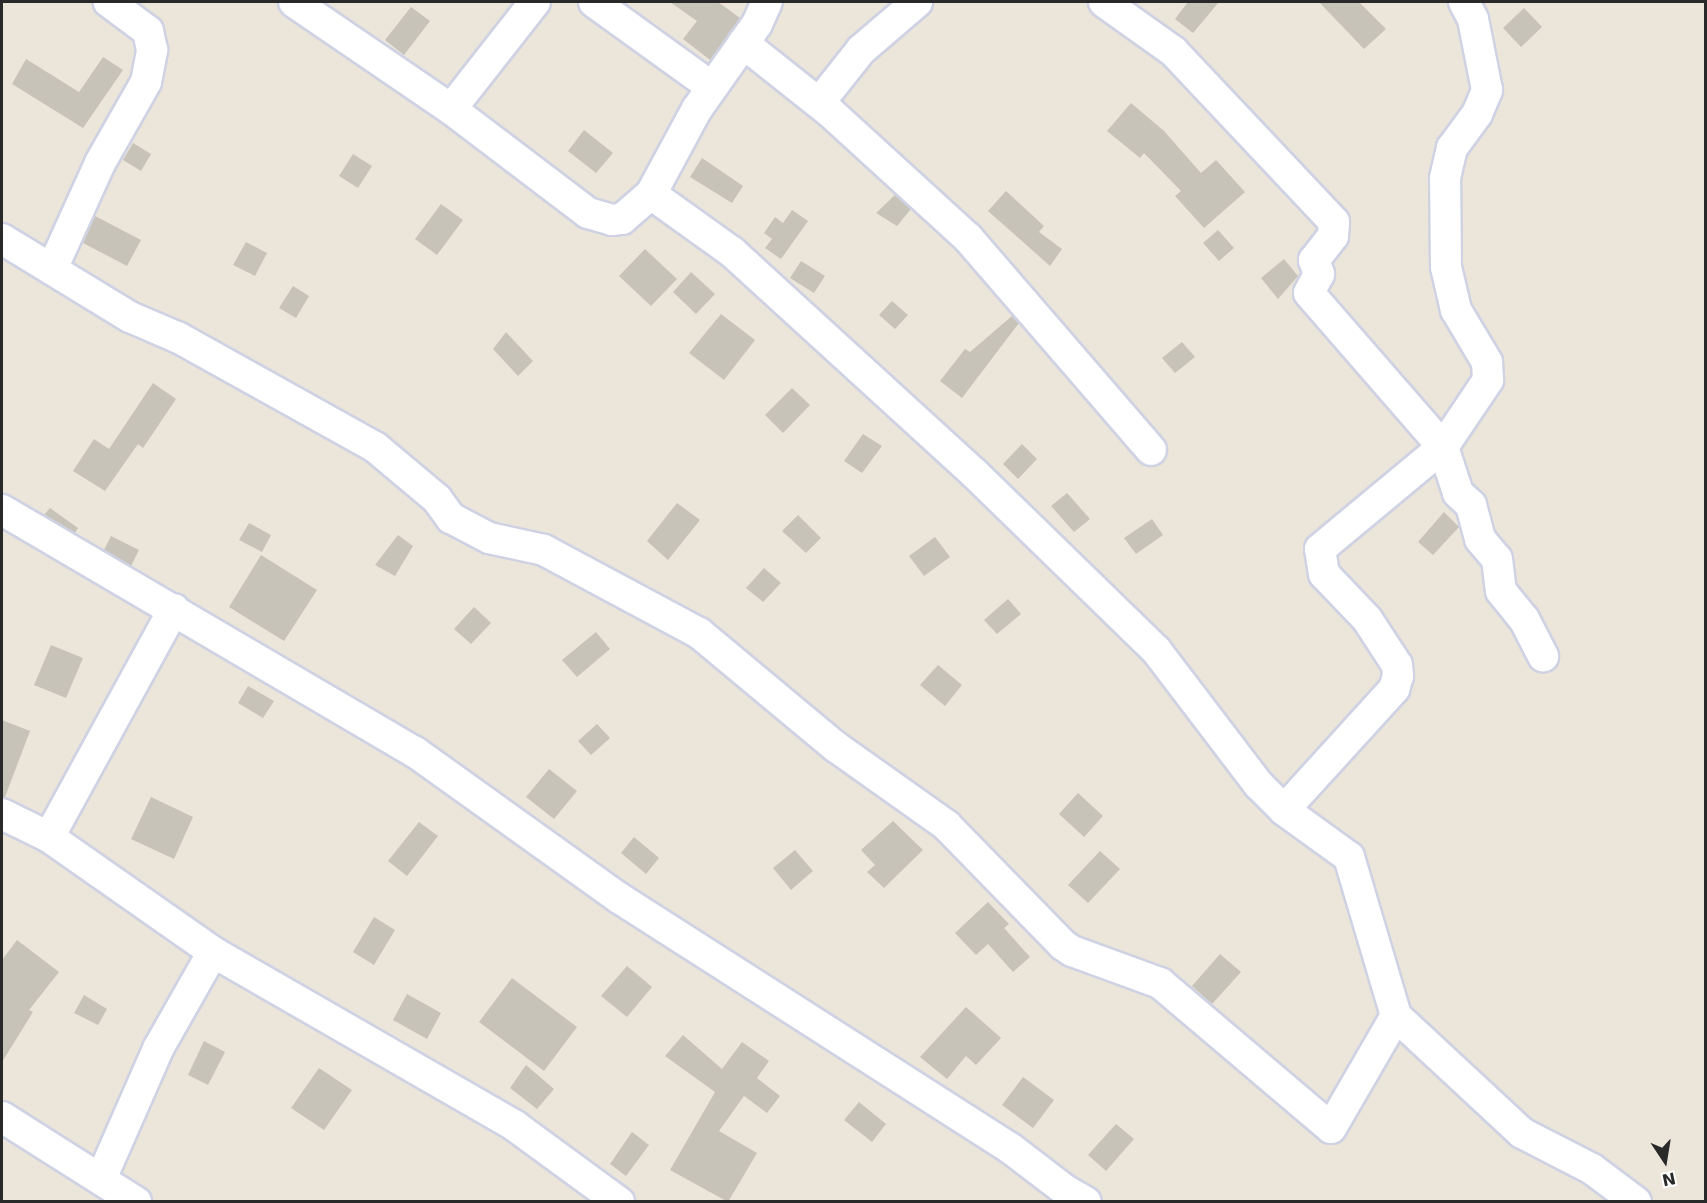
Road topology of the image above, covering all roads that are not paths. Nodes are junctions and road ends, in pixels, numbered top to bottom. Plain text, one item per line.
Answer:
1 (109, 2) edge
2 (294, 2) edge
3 (535, 2) edge
4 (594, 2) edge
5 (767, 2) edge
6 (917, 2) edge
7 (1104, 2) edge
8 (1464, 2) edge
9 (743, 44) junction
10 (712, 87) junction
11 (819, 103) junction
12 (451, 110) junction
13 (651, 194) junction
14 (2, 239) edge
15 (52, 269) junction
16 (1443, 447) junction
17 (1151, 450) dead end
18 (2, 510) edge
19 (174, 609) junction
20 (1543, 656) dead end
21 (1284, 810) junction
22 (2, 814) edge
23 (49, 837) junction
24 (213, 952) junction
25 (1396, 1016) junction
26 (2, 1118) edge
27 (101, 1179) junction
28 (1069, 1198) edge
29 (136, 1202) edge
30 (619, 1202) edge
31 (1636, 1202) edge

1 - 15 street
2 - 12 street
3 - 12 street
4 - 10 street
5 - 9 street
6 - 11 street
7 - 16 street
8 - 16 street
9 - 10 street
9 - 11 street
10 - 13 street
11 - 17 street
12 - 13 street
13 - 21 street
14 - 15 street
15 - 25 street
16 - 20 street
16 - 21 street
18 - 19 street
19 - 23 street
19 - 28 street
21 - 25 street
22 - 23 street
23 - 24 street
24 - 27 street
24 - 30 street
25 - 31 street
26 - 27 street
27 - 29 street

